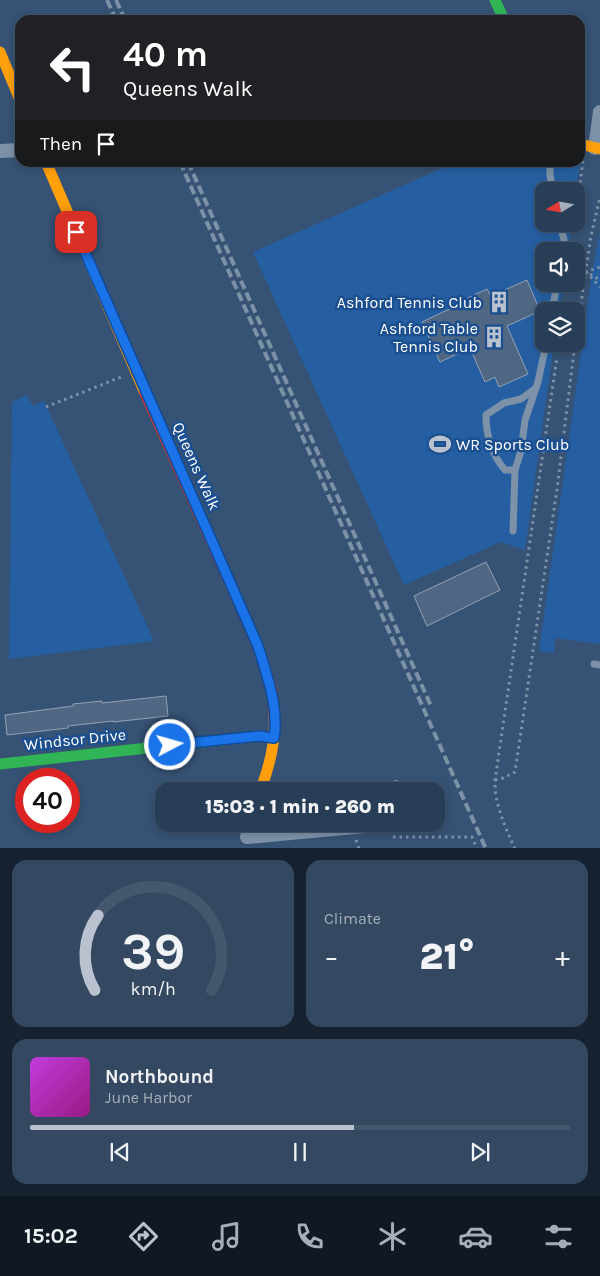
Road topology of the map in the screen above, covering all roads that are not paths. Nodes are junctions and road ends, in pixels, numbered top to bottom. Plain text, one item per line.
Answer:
1 (495, 0) edge
2 (502, 15) edge
3 (0, 52) edge
4 (15, 88) edge
5 (600, 112) edge
6 (590, 147) edge
7 (15, 150) edge
8 (0, 151) edge
9 (48, 167) edge
10 (550, 167) edge
11 (551, 182) edge
12 (544, 352) edge
13 (536, 388) junction
14 (515, 470) junction
15 (513, 531) dead end
16 (274, 738) junction
17 (0, 764) edge
18 (264, 782) edge

1 - 2 street
3 - 4 street
5 - 6 street
7 - 8 street
9 - 16 street, Queens Walk
10 - 11 lane
12 - 13 lane
13 - 14 lane
13 - 14 lane
14 - 15 lane
16 - 17 street, Windsor Drive
16 - 18 street, Queens Walk

